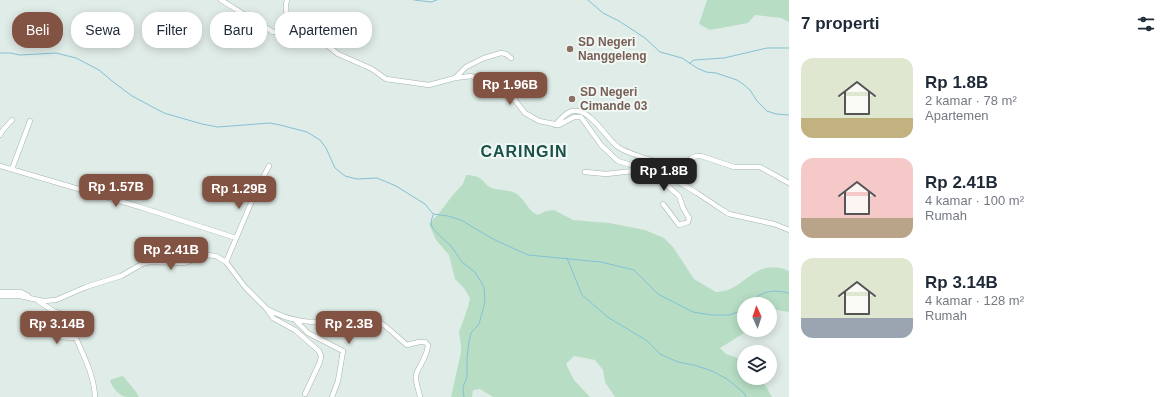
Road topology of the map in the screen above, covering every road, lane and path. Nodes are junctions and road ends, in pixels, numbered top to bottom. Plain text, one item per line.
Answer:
1 (221, 0) edge
2 (287, 0) edge
3 (286, 12) edge
4 (275, 32) edge
5 (330, 48) edge
6 (511, 58) dead end
7 (455, 78) junction
8 (12, 120) dead end
9 (30, 121) dead end
10 (555, 125) junction
11 (0, 135) edge
12 (0, 166) edge
13 (269, 166) dead end
14 (12, 169) junction
15 (644, 170) junction
16 (585, 172) dead end
17 (656, 173) junction
18 (789, 183) edge
19 (663, 204) dead end
20 (789, 230) edge
21 (236, 238) junction
22 (226, 262) junction
23 (0, 292) edge
24 (0, 296) edge
25 (28, 296) junction
26 (34, 298) junction
27 (266, 308) junction
28 (296, 321) junction
29 (305, 394) dead end
30 (95, 397) edge
31 (332, 397) edge
32 (420, 397) edge

1 - 4 street
2 - 3 street
5 - 7 street
6 - 7 street
7 - 10 street
8 - 11 street
9 - 14 street
10 - 15 street
10 - 18 street
12 - 14 street
13 - 21 street
14 - 21 street
15 - 16 street
15 - 17 street
17 - 19 street
17 - 20 street
21 - 22 street
22 - 26 street
22 - 27 street
23 - 25 street
24 - 25 street
25 - 26 street
26 - 30 street
27 - 28 street
27 - 29 street
28 - 31 street
28 - 32 street

